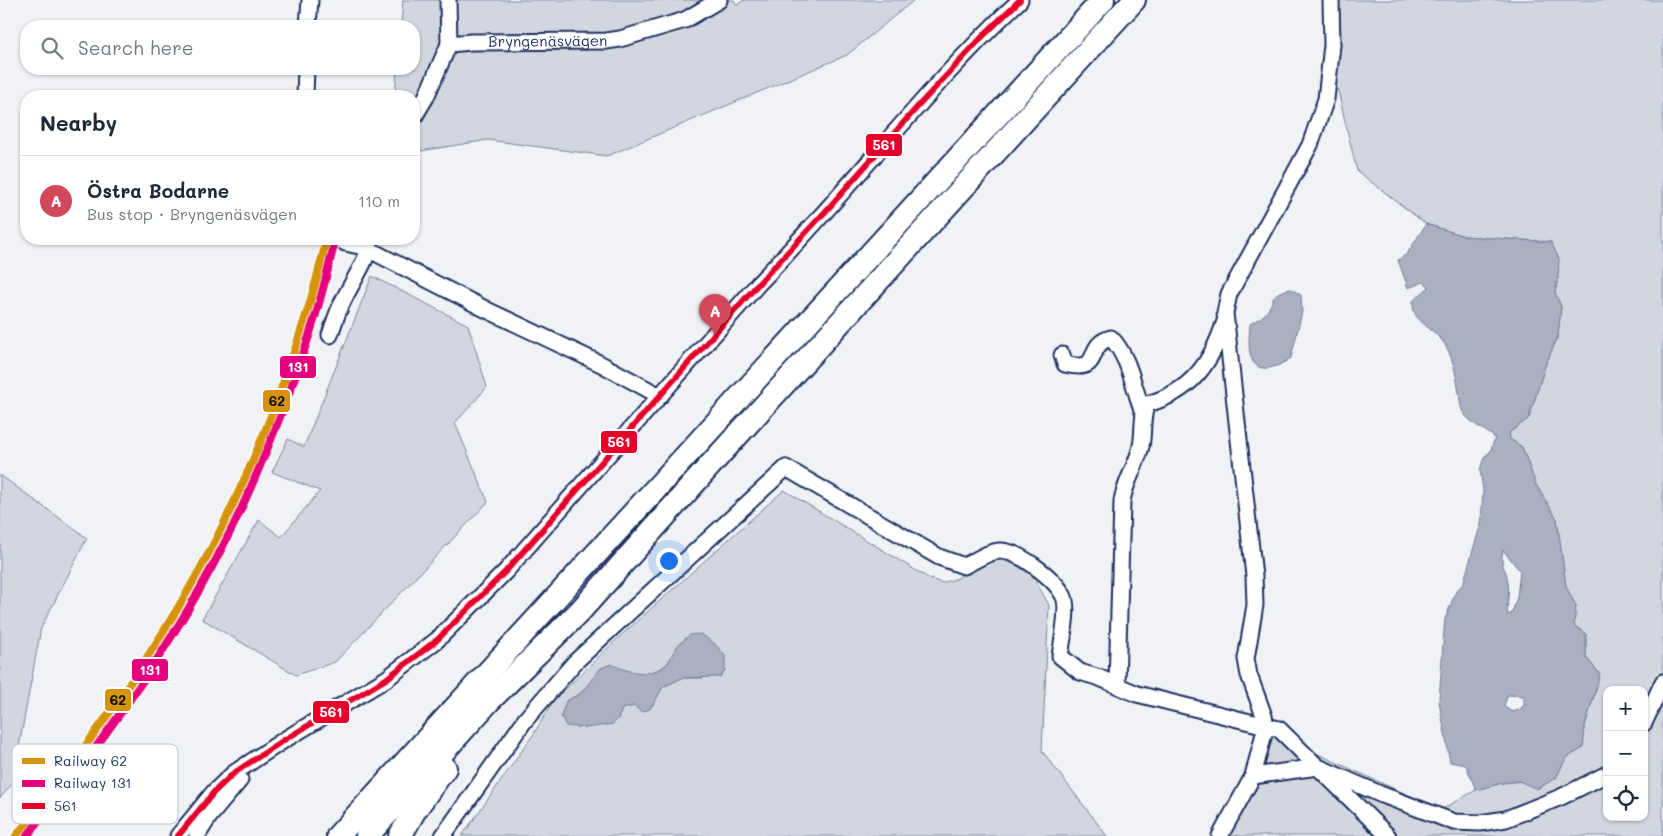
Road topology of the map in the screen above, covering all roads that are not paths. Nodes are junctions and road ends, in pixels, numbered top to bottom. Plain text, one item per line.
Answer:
1 (310, 0) edge
2 (448, 0) edge
3 (719, 0) edge
4 (1020, 0) edge
5 (1103, 0) edge
6 (1134, 0) edge
7 (1331, 0) edge
8 (308, 20) edge
9 (449, 44) junction
10 (306, 75) edge
11 (306, 90) edge
12 (420, 107) edge
13 (370, 245) edge
14 (372, 245) edge
15 (1226, 317) junction
16 (330, 335) dead end
17 (1062, 355) dead end
18 (660, 396) junction
19 (1143, 412) junction
20 (1663, 682) edge
21 (1117, 685) junction
22 (489, 701) junction
23 (1648, 714) edge
24 (1266, 726) junction
25 (256, 759) junction
26 (1318, 767) junction
27 (1253, 776) junction
28 (1603, 776) edge
29 (178, 836) edge
30 (197, 836) edge
31 (338, 836) edge
32 (367, 836) edge
33 (400, 836) edge
34 (442, 836) edge
35 (1220, 836) edge
36 (1388, 836) edge

1 - 8 street
2 - 9 street
3 - 9 street, Bryngenäsvägen
4 - 18 street
5 - 31 highway
6 - 22 highway
7 - 15 street
9 - 12 street
10 - 11 street
13 - 16 street
14 - 18 street
15 - 19 street
15 - 24 street
17 - 19 street
18 - 25 street
19 - 21 street
20 - 23 street
21 - 24 street
21 - 34 street
22 - 32 highway
22 - 33 highway
24 - 26 street
24 - 27 street
25 - 29 street
25 - 30 street
26 - 27 street
26 - 28 street
26 - 36 street
27 - 35 street

